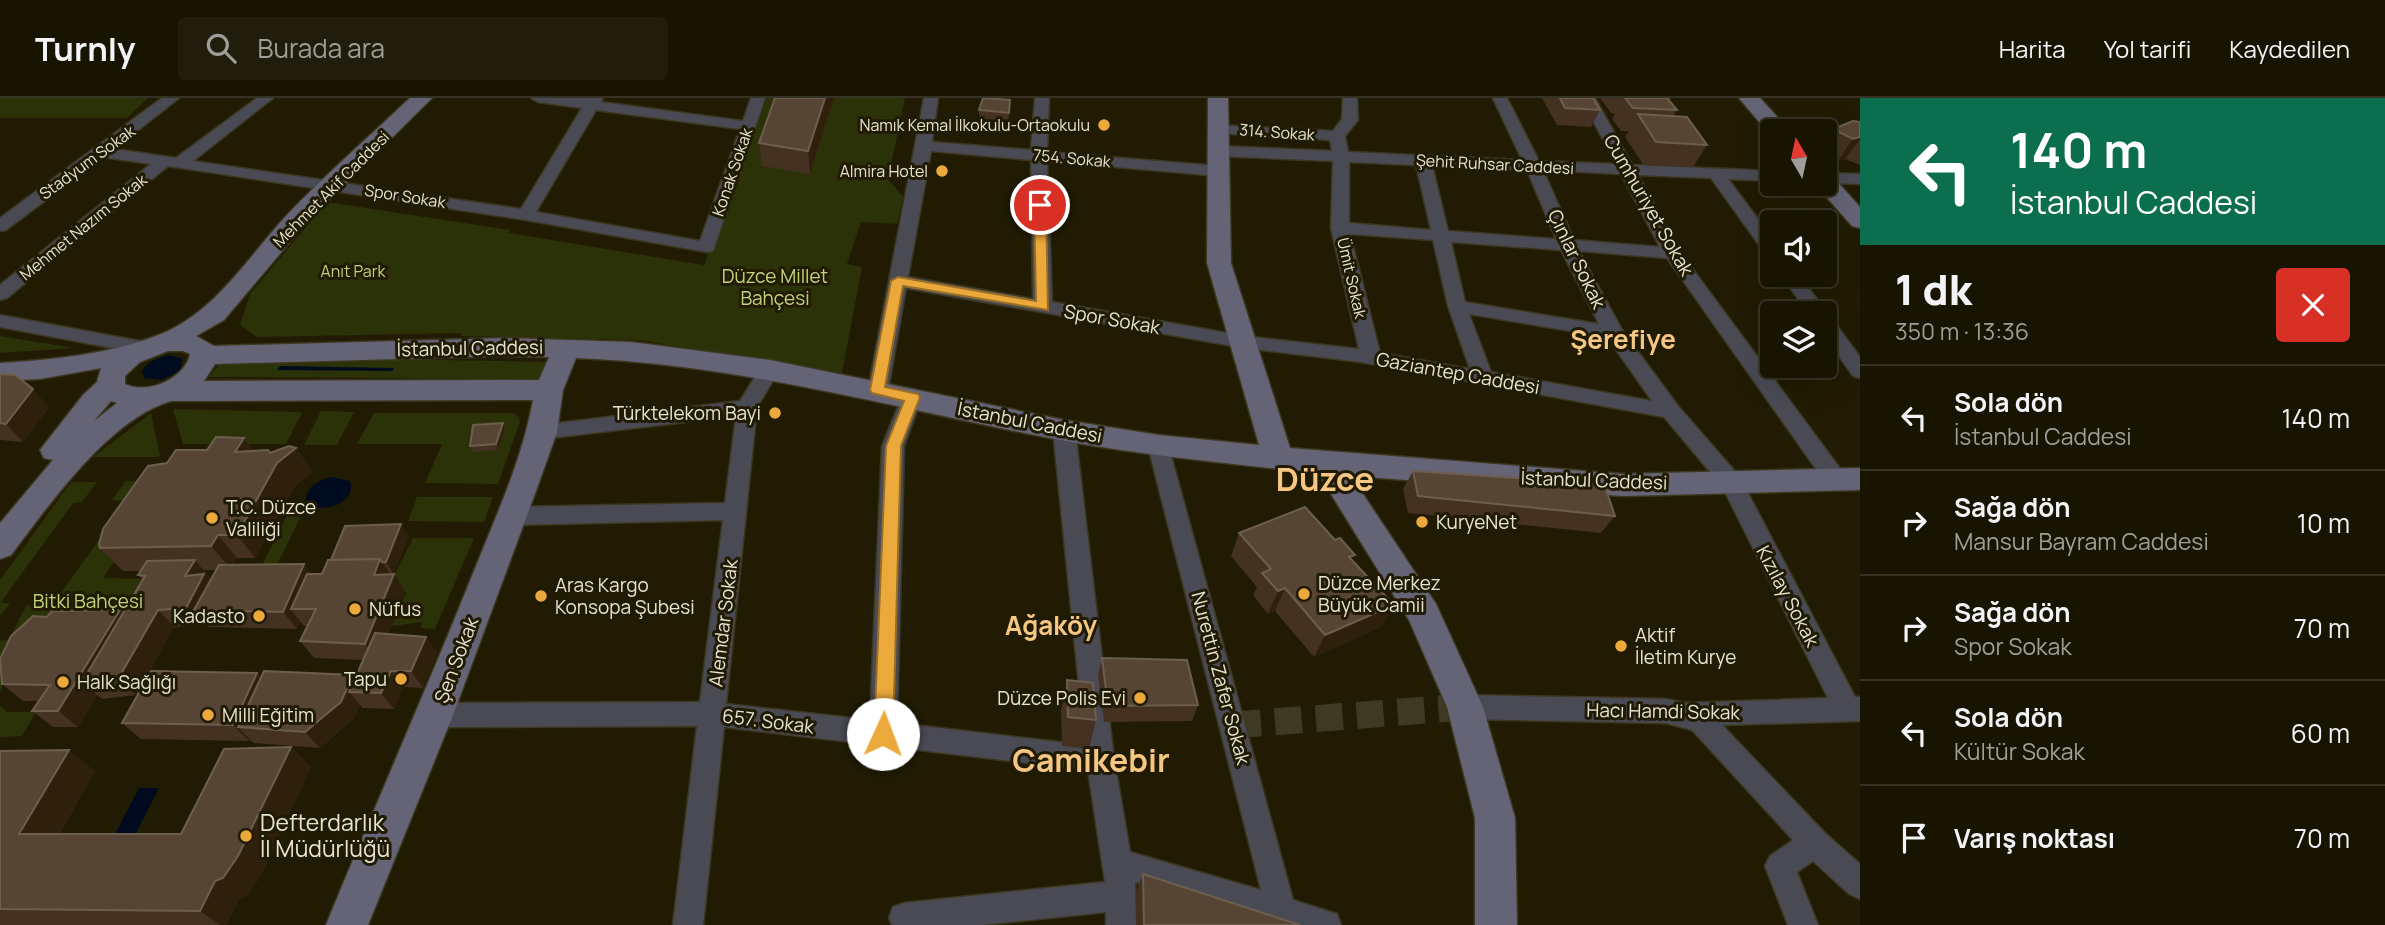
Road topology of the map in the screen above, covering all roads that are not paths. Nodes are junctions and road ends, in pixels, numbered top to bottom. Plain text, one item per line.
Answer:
1 (172, 98) edge
2 (266, 98) edge
3 (422, 98) edge
4 (538, 98) edge
5 (758, 98) edge
6 (931, 98) edge
7 (1042, 98) edge
8 (1218, 98) edge
9 (1350, 98) edge
10 (1500, 98) edge
11 (1588, 98) edge
12 (1749, 98) edge
13 (594, 102) edge
14 (1768, 119) edge
15 (748, 125) junction
16 (1218, 128) junction
17 (1838, 134) edge
18 (1337, 135) junction
19 (1860, 135) edge
20 (924, 146) junction
21 (103, 152) junction
22 (1039, 154) junction
23 (1341, 156) junction
24 (1423, 160) junction
25 (173, 161) junction
26 (1218, 161) junction
27 (1533, 165) junction
28 (1626, 171) junction
29 (1716, 174) junction
30 (1760, 176) edge
31 (1860, 179) edge
32 (1838, 180) edge
33 (334, 186) junction
34 (1838, 195) edge
35 (526, 215) junction
36 (1860, 221) edge
37 (0, 226) edge
38 (1340, 228) junction
39 (1438, 234) junction
40 (1760, 234) edge
41 (1566, 243) junction
42 (707, 247) joint
43 (1672, 253) junction
44 (898, 281) junction
45 (0, 293) edge
46 (1457, 306) junction
47 (1043, 307) junction
48 (215, 314) junction
49 (0, 321) edge
50 (1613, 332) junction
51 (1837, 339) edge
52 (1244, 342) junction
53 (149, 347) junction
54 (567, 347) junction
55 (204, 354) junction
56 (1371, 358) junction
57 (40, 369) junction
58 (770, 369) junction
59 (1860, 371) edge
60 (0, 372) edge
61 (1483, 377) junction
62 (111, 383) junction
63 (549, 390) junction
64 (877, 390) junction
65 (158, 394) junction
66 (912, 397) junction
67 (747, 407) junction
68 (1671, 411) junction
69 (1064, 430) junction
70 (542, 432) junction
71 (1159, 446) junction
72 (1278, 458) junction
73 (1327, 463) junction
74 (1848, 479) edge
75 (1731, 482) junction
76 (736, 512) junction
77 (512, 516) junction
78 (0, 519) edge
79 (0, 546) edge
80 (1465, 707) junction
81 (1853, 709) edge
82 (712, 714) junction
83 (435, 715) junction
84 (1685, 715) junction
85 (883, 734) junction
86 (1100, 759) junction
87 (1815, 843) junction
88 (1116, 862) junction
89 (1860, 884) edge
90 (1121, 910) edge
91 (1280, 910) junction
92 (904, 918) dead end
93 (347, 925) edge
94 (688, 925) edge
95 (1326, 925) edge
96 (1496, 925) edge
97 (1803, 925) edge

1 - 21 street, Stadyum Sokak
2 - 25 street, Mehmet Nazım Sokak
3 - 33 main road, Mehmet Akif Caddesi
4 - 13 street
5 - 15 street, Konak Sokak
6 - 20 street
7 - 22 street
8 - 16 main road
9 - 18 street
10 - 27 street
11 - 28 street, Cumhuriyet Sokak
12 - 14 main road
13 - 15 street
13 - 35 street
15 - 42 street, Konak Sokak
16 - 18 street, 314. Sokak
16 - 26 main road
17 - 19 street
18 - 23 street, Ümit Sokak
20 - 22 street, 754. Sokak
20 - 44 street
21 - 25 street, Spor Sokak
21 - 37 street, Stadyum Sokak
22 - 26 street, 754. Sokak
22 - 47 street
23 - 24 street, Şehit Ruhsar Caddesi
23 - 26 street, Şehit Ruhsar Caddesi
23 - 38 street, Ümit Sokak
24 - 27 street, Şehit Ruhsar Caddesi
24 - 39 street
25 - 33 street, Spor Sokak
25 - 45 street, Mehmet Nazım Sokak
26 - 52 main road
27 - 28 street, Şehit Ruhsar Caddesi
27 - 41 street, Çınlar Sokak
28 - 29 street, Şehit Ruhsar Caddesi
28 - 43 street, Cumhuriyet Sokak
29 - 30 street, Şehit Ruhsar Caddesi
29 - 40 street
31 - 32 street
33 - 35 street, Spor Sokak
33 - 48 main road, Mehmet Akif Caddesi
34 - 36 main road
35 - 42 street, Spor Sokak
38 - 39 street
38 - 56 street, Ümit Sokak
39 - 41 street
39 - 46 street
41 - 43 street
41 - 50 street, Çınlar Sokak
43 - 74 street, Cumhuriyet Sokak
44 - 47 street, Spor Sokak
44 - 64 street
46 - 50 street
46 - 61 street
47 - 52 street, Spor Sokak
48 - 53 main road
48 - 55 main road
49 - 53 street
50 - 68 street, Çınlar Sokak
51 - 59 street
52 - 56 street, Gaziantep Caddesi
52 - 72 main road
53 - 55 main road
53 - 57 main road
53 - 62 main road
54 - 55 main road, İstanbul Caddesi
54 - 58 main road, İstanbul Caddesi
54 - 63 main road, Şen Sokak
55 - 65 main road
56 - 61 street, Gaziantep Caddesi
57 - 60 main road
57 - 62 main road
58 - 64 main road, İstanbul Caddesi
58 - 67 street, Alemdar Sokak
61 - 68 street, Gaziantep Caddesi
62 - 65 main road
62 - 78 main road
63 - 65 main road
63 - 70 main road, Şen Sokak
64 - 66 main road, İstanbul Caddesi
65 - 79 main road
66 - 69 main road, İstanbul Caddesi
66 - 85 street
67 - 70 street
67 - 76 street, Alemdar Sokak
68 - 75 street, Çınlar Sokak
69 - 71 main road, İstanbul Caddesi
69 - 86 street
70 - 77 main road, Şen Sokak
71 - 72 main road, İstanbul Caddesi
71 - 91 street, Nurettin Zafer Sokak
72 - 73 main road, İstanbul Caddesi
73 - 75 main road, İstanbul Caddesi
73 - 80 main road
74 - 75 main road, İstanbul Caddesi
75 - 81 street, Kızılay Sokak
76 - 77 street
76 - 82 street, Alemdar Sokak
77 - 83 main road, Şen Sokak
80 - 84 street, Hacı Hamdi Sokak
80 - 96 main road
81 - 84 street, Hacı Hamdi Sokak
82 - 83 street, 657. Sokak
82 - 85 street, 657. Sokak
82 - 94 street, Alemdar Sokak
83 - 93 main road, Şen Sokak
84 - 87 street
85 - 86 street, 657. Sokak
86 - 88 street
87 - 89 street
87 - 97 street
88 - 90 street
88 - 91 street
90 - 92 street
91 - 95 street

